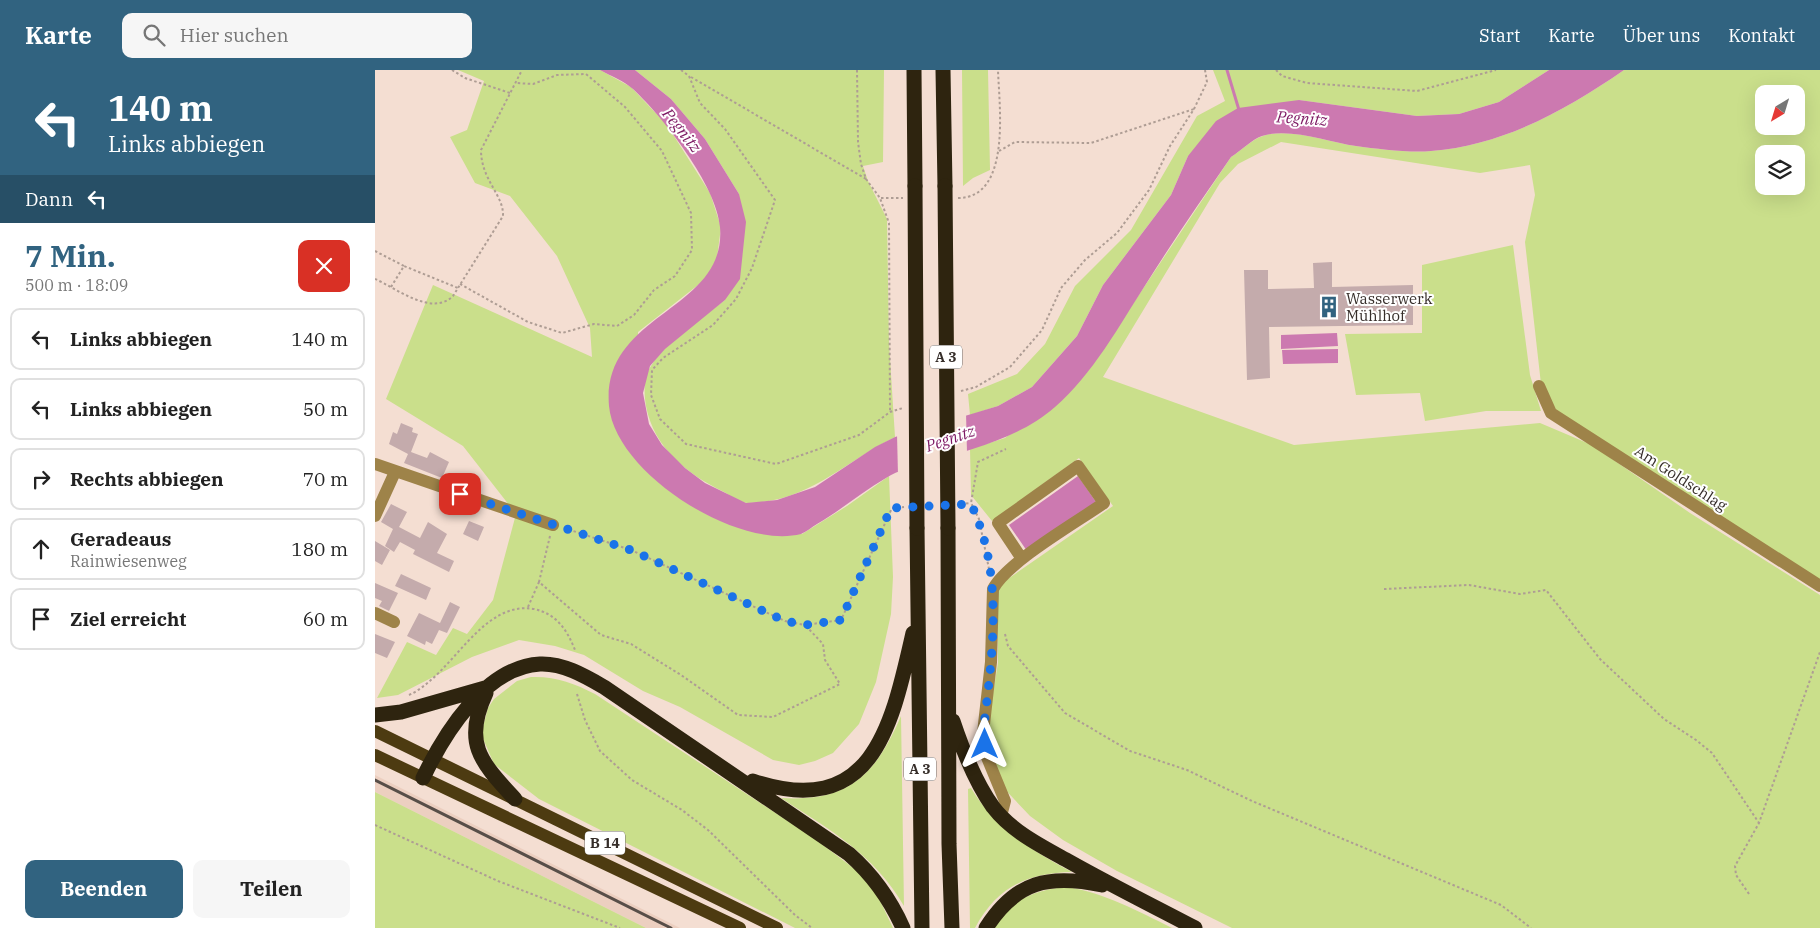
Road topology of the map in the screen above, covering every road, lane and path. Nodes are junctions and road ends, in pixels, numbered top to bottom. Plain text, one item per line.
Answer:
1 (451, 70) edge
2 (522, 70) edge
3 (681, 70) edge
4 (857, 70) edge
5 (914, 70) edge
6 (943, 70) edge
7 (998, 70) edge
8 (1205, 70) edge
9 (1276, 70) edge
10 (1496, 70) edge
11 (689, 76) junction
12 (516, 83) junction
13 (510, 93) junction
14 (1194, 109) junction
15 (999, 151) junction
16 (866, 179) junction
17 (912, 192) junction
18 (947, 192) junction
19 (880, 198) junction
20 (375, 251) edge
21 (404, 266) junction
22 (375, 279) edge
23 (461, 284) junction
24 (391, 287) junction
25 (458, 288) junction
26 (1539, 386) dead end
27 (957, 393) dead end
28 (909, 406) dead end
29 (890, 412) junction
30 (1006, 449) dead end
31 (375, 464) edge
32 (395, 472) junction
33 (961, 504) dead end
34 (971, 504) junction
35 (911, 506) dead end
36 (375, 516) edge
37 (553, 525) junction
38 (1022, 560) junction
39 (539, 582) junction
40 (1820, 586) edge
41 (993, 589) junction
42 (1384, 589) dead end
43 (527, 608) junction
44 (918, 610) junction
45 (375, 613) edge
46 (394, 622) dead end
47 (805, 625) junction
48 (1003, 627) dead end
49 (575, 650) dead end
50 (1820, 652) edge
51 (489, 687) junction
52 (577, 694) dead end
53 (403, 697) dead end
54 (949, 709) junction
55 (375, 715) edge
56 (375, 731) edge
57 (375, 755) edge
58 (432, 759) junction
59 (737, 776) junction
60 (423, 778) junction
61 (515, 799) junction
62 (1001, 816) junction
63 (1759, 823) junction
64 (375, 825) edge
65 (1118, 889) junction
66 (1749, 894) dead end
67 (620, 928) edge
68 (741, 928) edge
69 (777, 928) edge
70 (812, 928) edge
71 (903, 928) edge
72 (922, 928) edge
73 (952, 928) edge
74 (986, 928) edge
75 (1195, 928) edge
76 (1531, 928) edge

1 - 13 path
2 - 12 path
3 - 11 path
4 - 16 path
5 - 17 highway, A 3
6 - 18 highway, A 3
7 - 15 path
8 - 14 path
9 - 10 path
11 - 16 path
11 - 29 path
12 - 13 path
12 - 23 path
13 - 23 path
14 - 15 path
14 - 27 path
15 - 18 path
16 - 19 path
17 - 19 path
17 - 44 highway, A 3, bridge
18 - 54 highway, A 3, bridge
19 - 29 path
20 - 21 path
21 - 24 path
21 - 25 path
22 - 24 path
23 - 25 path
24 - 25 path
26 - 40 street, Am Goldschlag
28 - 29 path
30 - 34 path
31 - 32 street
32 - 36 street
32 - 37 street
33 - 34 path
34 - 41 path
35 - 47 path
37 - 39 path
37 - 47 path
38 - 38 street
38 - 41 street
39 - 43 path
39 - 47 path
41 - 62 street
42 - 63 path
43 - 49 path
43 - 53 path
44 - 59 highway
44 - 72 highway, A 3
45 - 46 street
48 - 76 path
50 - 63 path
51 - 55 highway
51 - 58 highway
51 - 59 highway
51 - 61 highway
52 - 70 path
54 - 62 highway
54 - 73 highway, A 3
56 - 58 main road, B 14
57 - 60 main road, B 14
58 - 60 highway
58 - 61 main road, B 14
59 - 71 highway
60 - 68 main road, B 14
61 - 69 main road, B 14
62 - 65 highway
63 - 66 path
64 - 67 path
65 - 74 highway
65 - 75 highway

